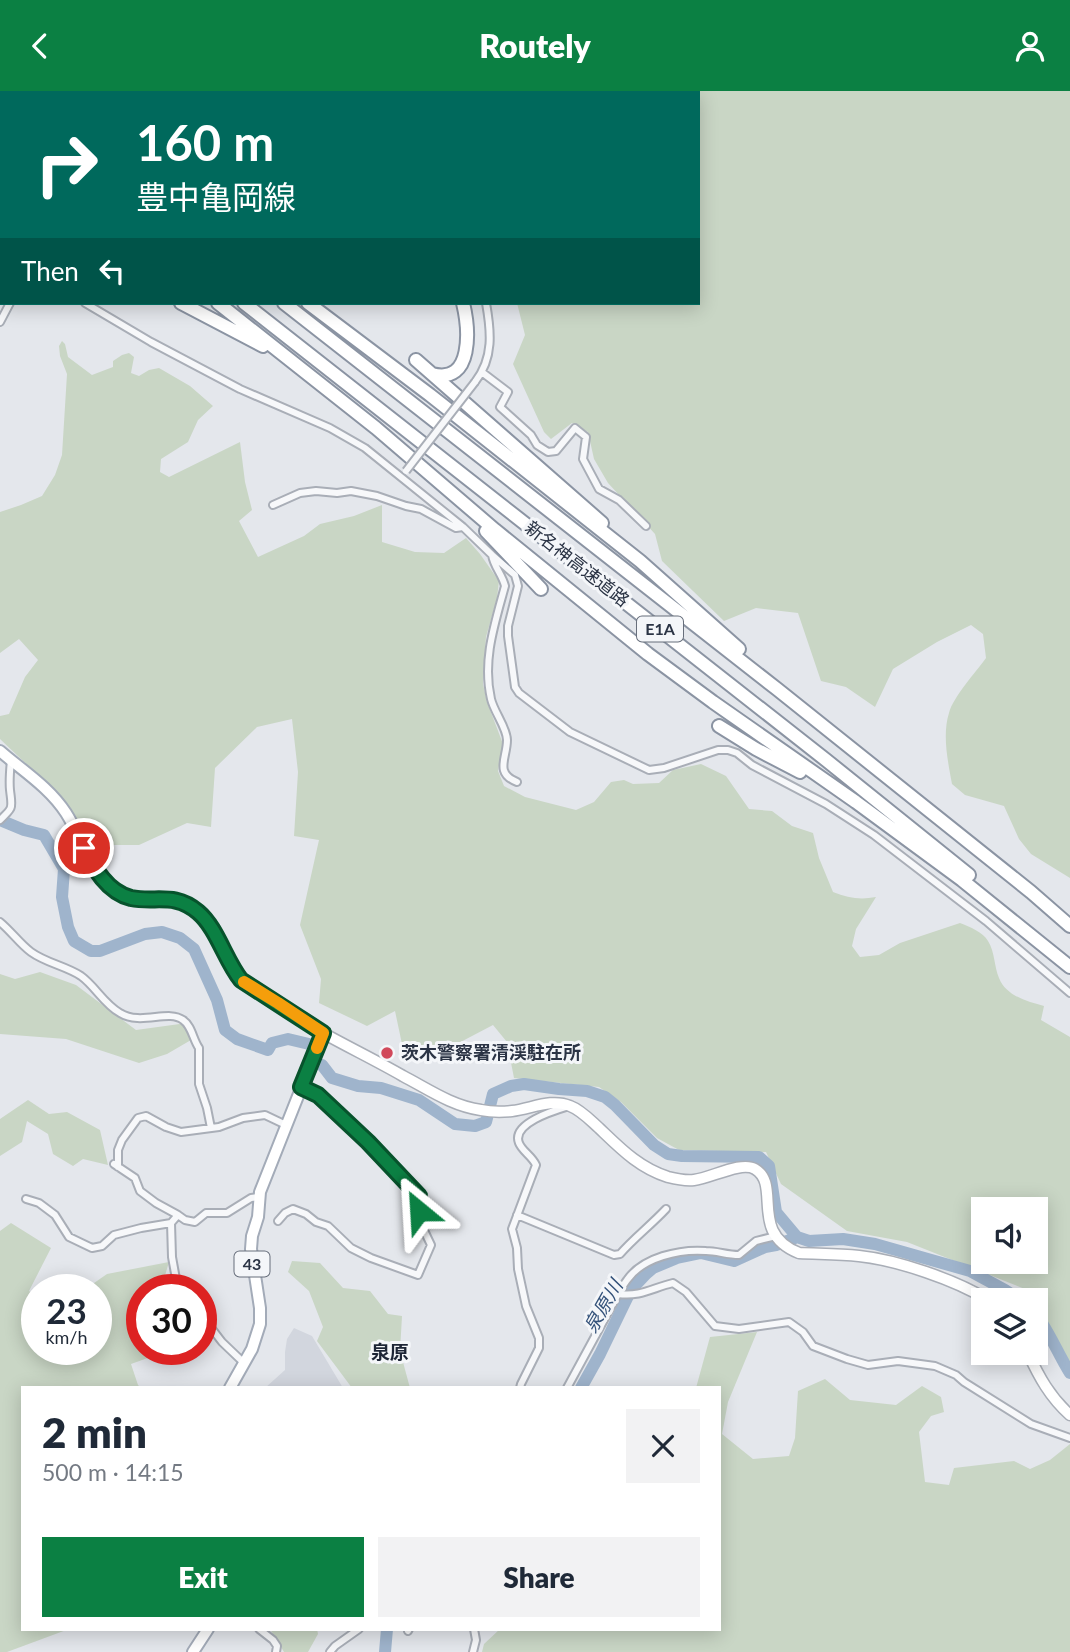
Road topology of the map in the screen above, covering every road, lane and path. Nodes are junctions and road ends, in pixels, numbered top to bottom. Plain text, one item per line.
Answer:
1 (9, 305) edge
2 (88, 305) edge
3 (185, 305) edge
4 (221, 305) edge
5 (247, 305) edge
6 (287, 305) edge
7 (311, 305) edge
8 (463, 305) edge
9 (486, 305) edge
10 (0, 322) edge
11 (416, 360) dead end
12 (305, 372) junction
13 (432, 373) junction
14 (483, 373) junction
15 (403, 474) junction
16 (437, 480) junction
17 (273, 505) dead end
18 (646, 526) dead end
19 (463, 527) junction
20 (492, 555) junction
21 (640, 561) junction
22 (541, 589) dead end
23 (777, 689) junction
24 (719, 726) dead end
25 (0, 751) edge
26 (11, 760) junction
27 (517, 782) dead end
28 (856, 802) junction
29 (0, 820) edge
30 (0, 922) edge
31 (1070, 926) edge
32 (1070, 962) edge
33 (1070, 967) edge
34 (1070, 993) edge
35 (323, 1033) junction
36 (301, 1087) junction
37 (571, 1106) junction
38 (286, 1125) junction
39 (211, 1128) junction
40 (259, 1196) junction
41 (26, 1199) dead end
42 (666, 1209) dead end
43 (517, 1215) junction
44 (178, 1216) junction
45 (278, 1221) dead end
46 (171, 1223) junction
47 (780, 1240) junction
48 (175, 1274) edge
49 (971, 1292) edge
50 (618, 1294) junction
51 (217, 1335) edge
52 (245, 1364) junction
53 (1033, 1365) edge
54 (231, 1386) edge
55 (520, 1386) edge
56 (569, 1386) edge
57 (1070, 1415) edge
58 (1070, 1438) edge
59 (207, 1631) edge
60 (262, 1631) edge
61 (356, 1631) edge
62 (474, 1631) edge
63 (193, 1652) edge
64 (276, 1652) edge
65 (330, 1652) edge
66 (473, 1652) edge

1 - 10 street
2 - 15 street
3 - 12 highway
4 - 12 highway
5 - 32 highway, 新名神高速道路 / E1A
6 - 23 highway, 新名神高速道路 / E1A
7 - 21 highway
8 - 13 highway
9 - 14 street
11 - 13 highway
12 - 16 highway
13 - 21 highway
14 - 15 street, bridge
14 - 18 street
15 - 19 street
16 - 22 highway
16 - 28 highway
17 - 19 street
19 - 20 street
20 - 27 street
20 - 34 street
21 - 23 highway
23 - 31 highway, 新名神高速道路 / E1A
24 - 28 highway
25 - 26 main road
26 - 29 street
26 - 35 main road
28 - 33 highway
30 - 39 street
35 - 36 main road, 43
35 - 37 main road
36 - 38 main road, 43
36 - 45 street
37 - 43 street
37 - 47 main road
38 - 39 street
38 - 40 main road, 43
39 - 44 street
40 - 44 street
40 - 52 main road, 43
41 - 46 street
42 - 43 street
43 - 55 street
44 - 46 street
46 - 48 street
47 - 49 main road
47 - 50 street
50 - 56 street
50 - 58 street
51 - 52 street
52 - 54 main road, 43
53 - 57 main road
59 - 63 main road
60 - 64 street
61 - 65 street
62 - 66 street

